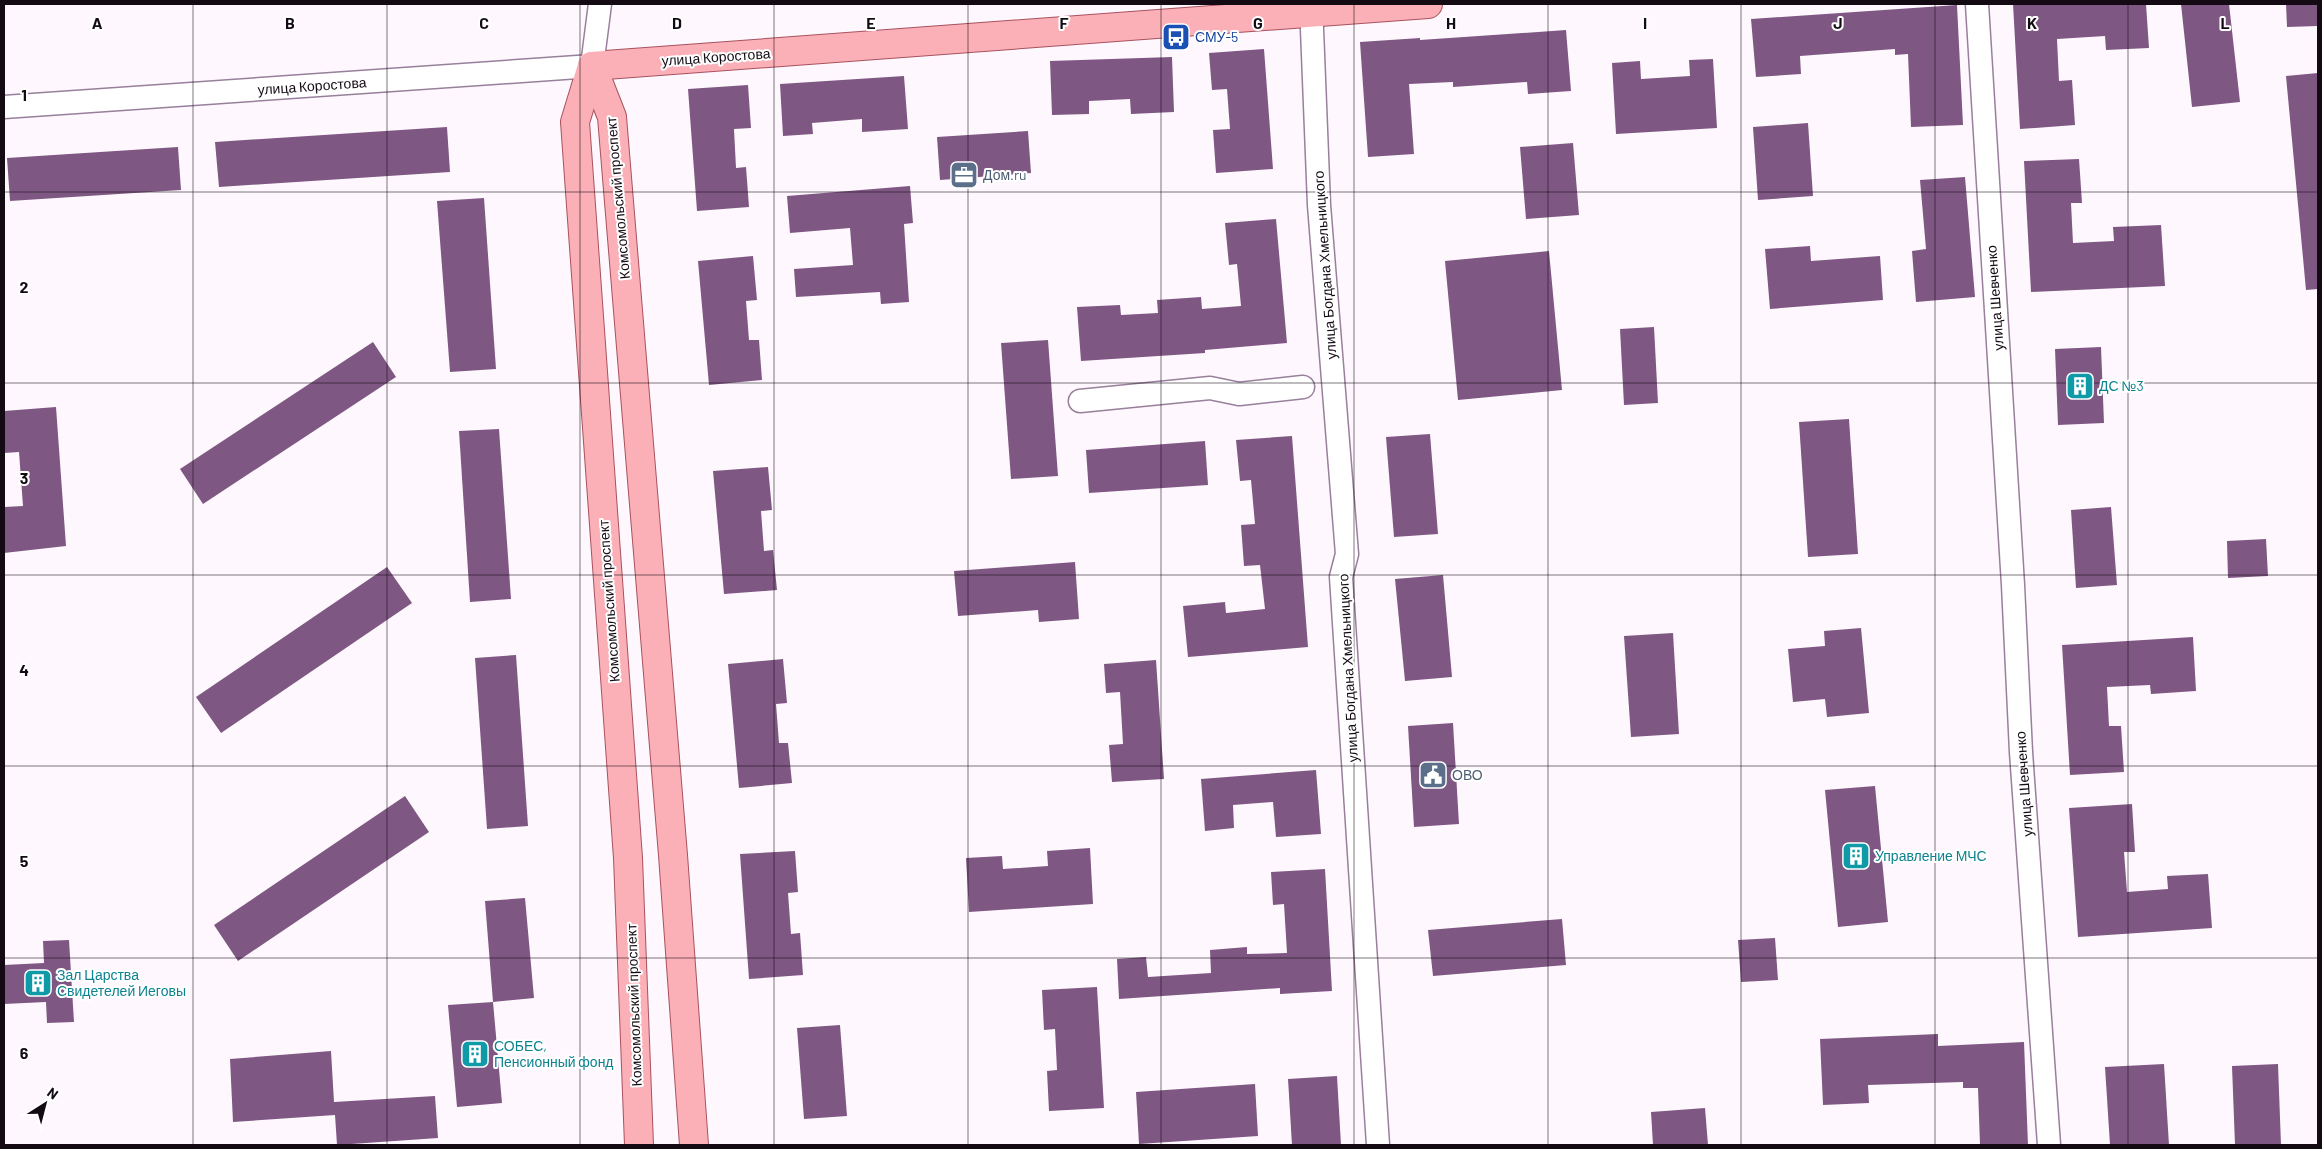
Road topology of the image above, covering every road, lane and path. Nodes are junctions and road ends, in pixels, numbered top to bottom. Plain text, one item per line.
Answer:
1 (600, 4) edge
2 (1428, 4) edge
3 (1977, 4) edge
4 (1311, 8) edge
5 (592, 66) junction
6 (4, 107) edge
7 (1303, 387) dead end
8 (1080, 401) dead end
9 (639, 1145) edge
10 (694, 1145) edge
11 (1378, 1145) edge
12 (2049, 1145) edge

1 - 5 street
2 - 4 main road, улица Коростова
3 - 12 street, улица Шевченко
4 - 5 main road, улица Коростова
4 - 11 street, улица Богдана Хмельницкого
5 - 6 street, улица Коростова
5 - 9 main road, Комсомольский проспект
5 - 10 main road, Комсомольский проспект
7 - 8 street

